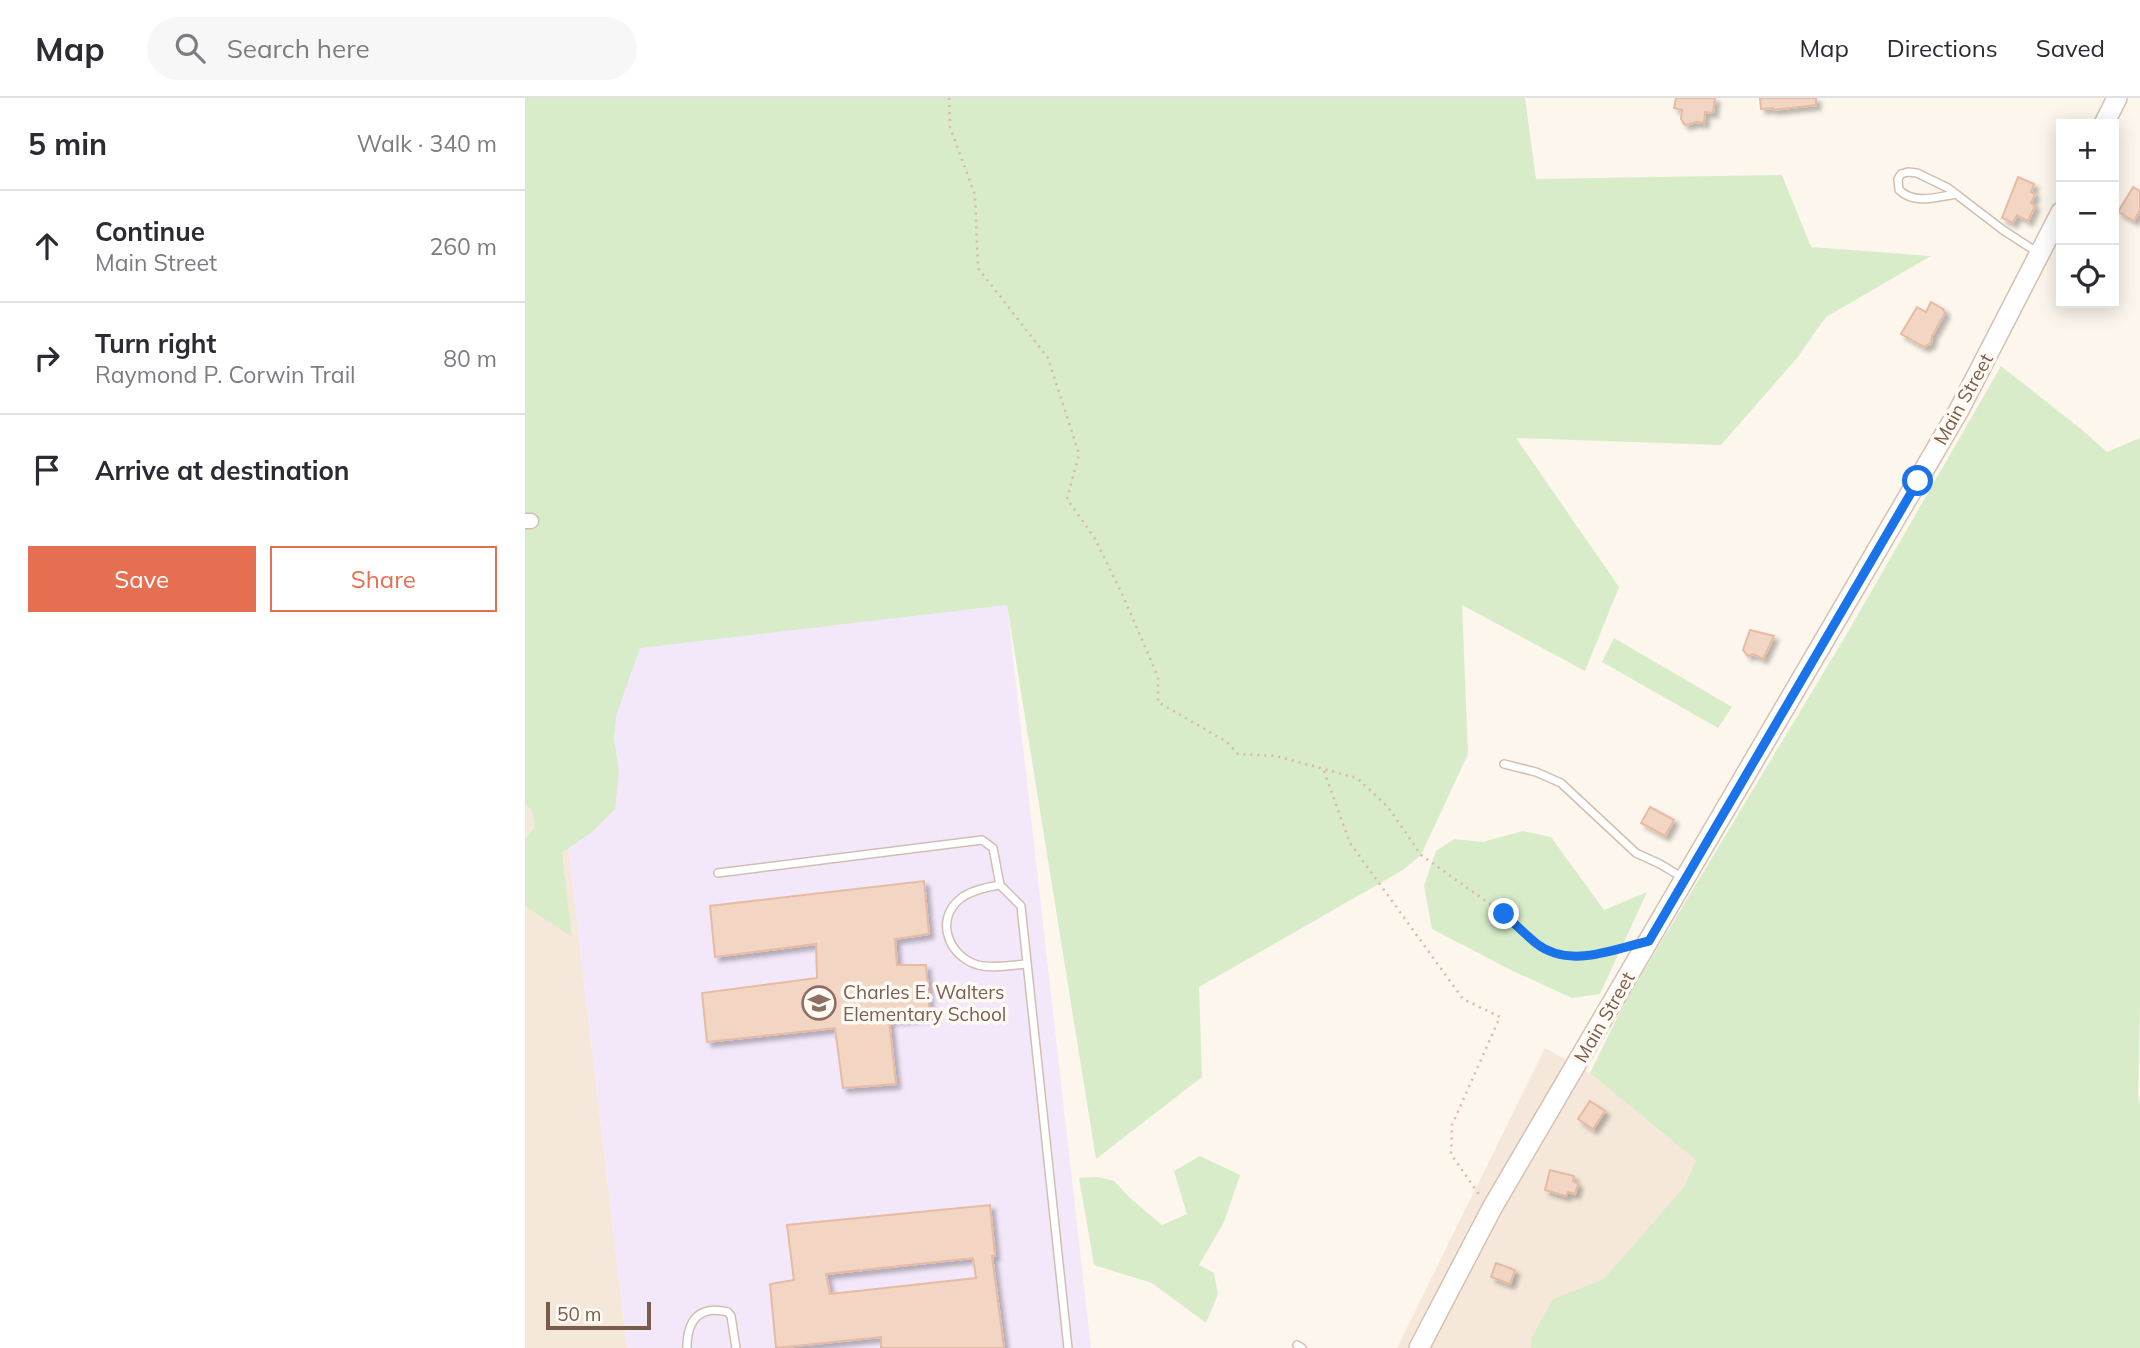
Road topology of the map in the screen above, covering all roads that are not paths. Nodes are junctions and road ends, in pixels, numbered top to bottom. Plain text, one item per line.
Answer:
1 (2117, 98) edge
2 (2107, 119) edge
3 (1956, 194) junction
4 (2056, 222) edge
5 (2040, 254) junction
6 (1504, 764) dead end
7 (718, 873) dead end
8 (1685, 879) junction
9 (1000, 885) junction
10 (1027, 964) junction
11 (687, 1348) edge
12 (736, 1348) edge
13 (1068, 1348) edge
14 (1419, 1348) edge

1 - 2 main road
3 - 3 lane
3 - 5 lane
4 - 5 main road, Main Street
5 - 8 main road, Main Street
6 - 8 lane
7 - 9 lane
8 - 14 main road, Main Street
9 - 10 lane
9 - 10 lane
10 - 13 lane
11 - 12 lane

